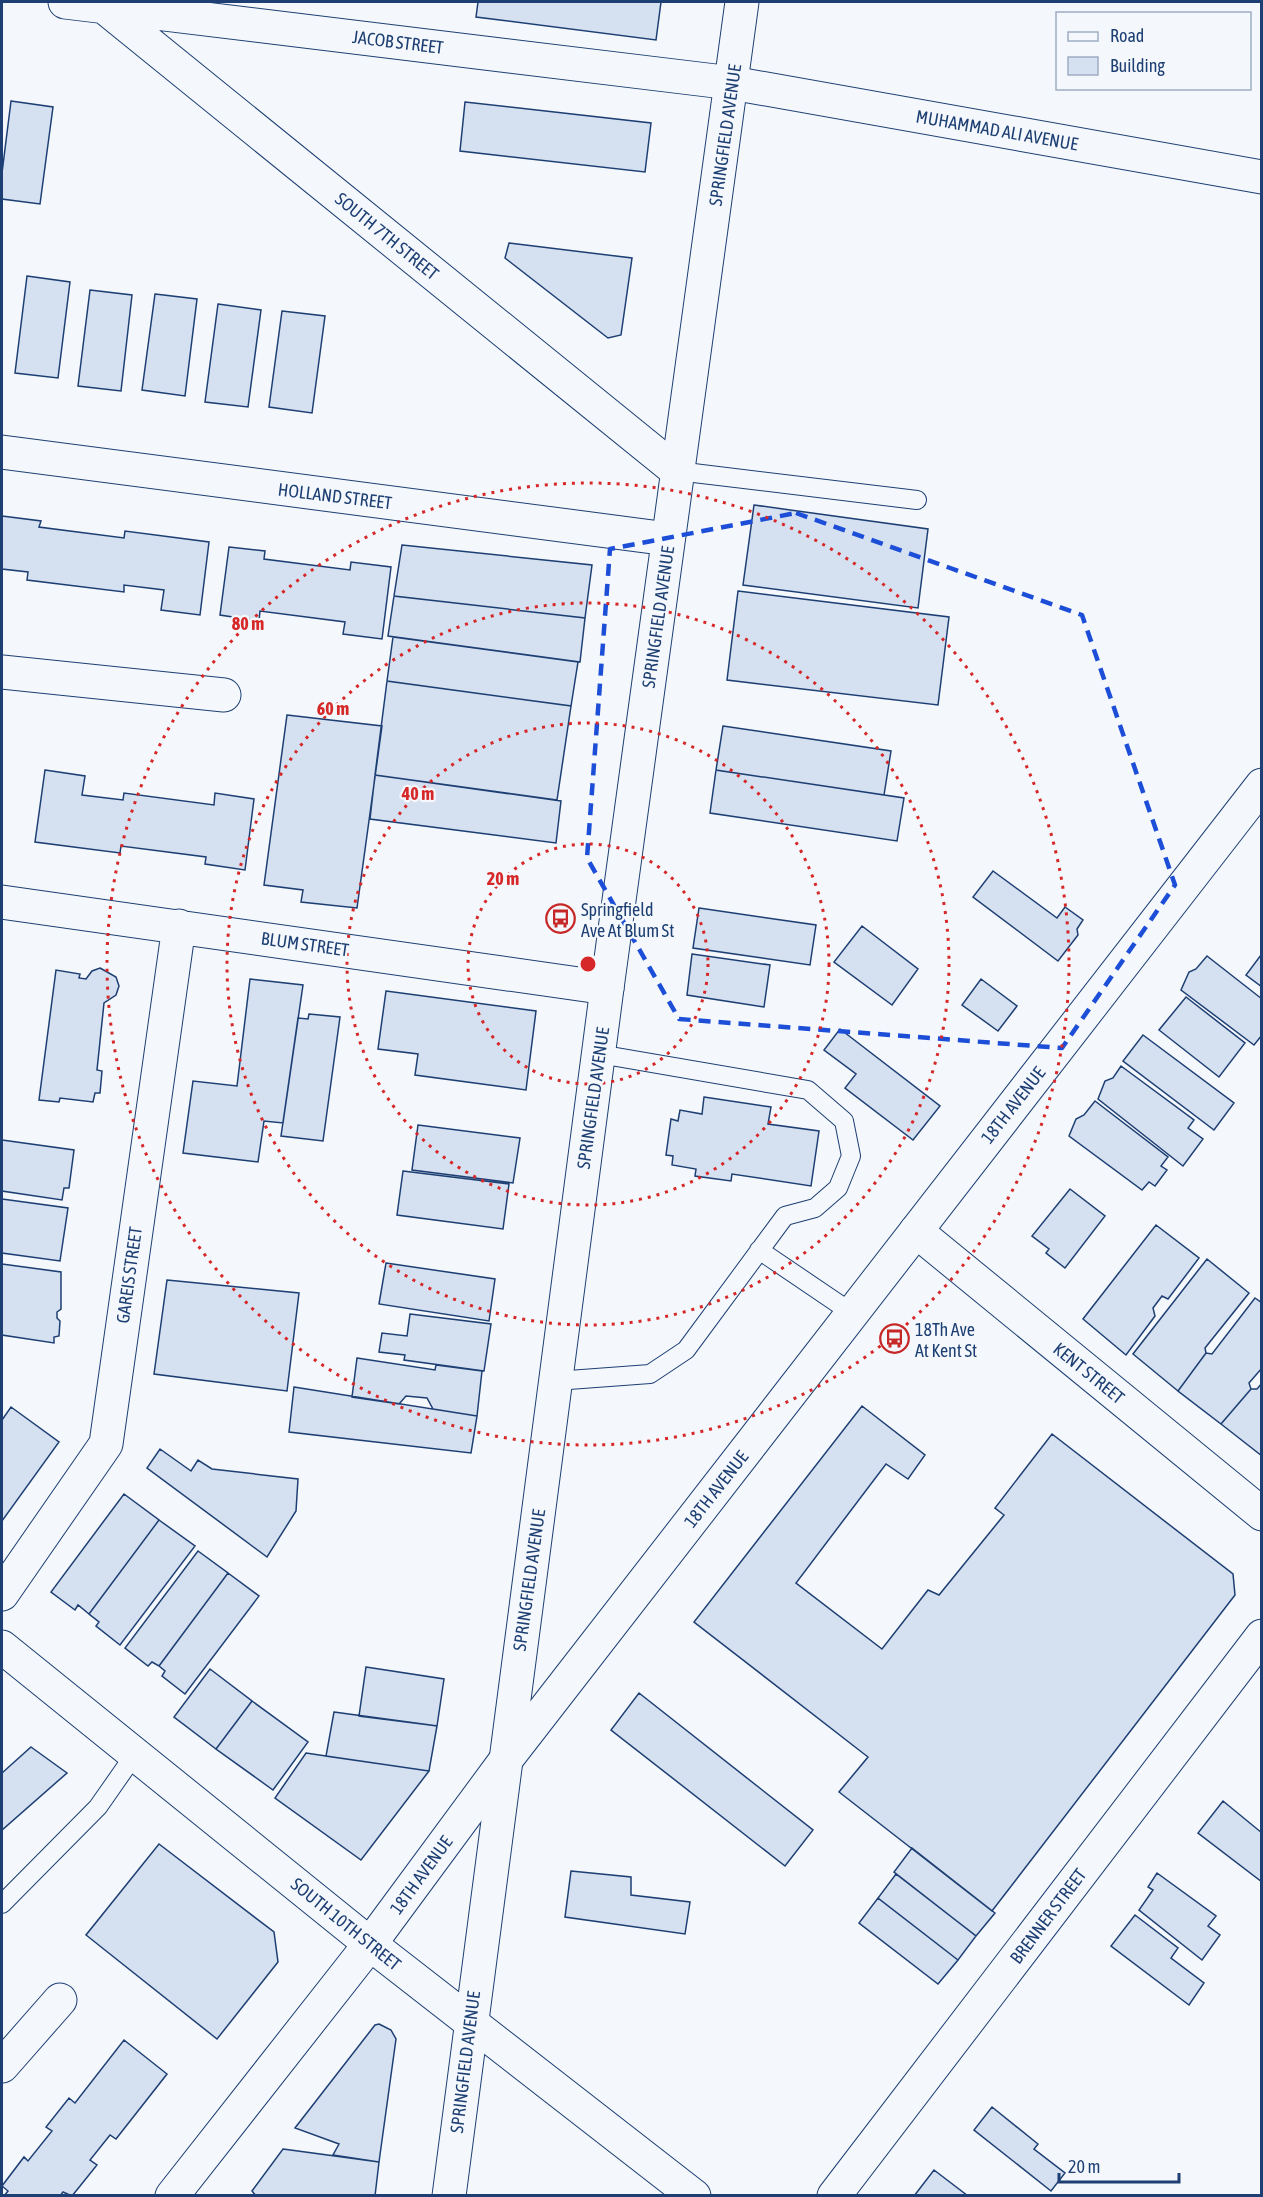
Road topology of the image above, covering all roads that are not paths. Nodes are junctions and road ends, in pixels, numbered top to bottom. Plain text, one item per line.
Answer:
1 (64, 2) edge
2 (742, 2) edge
3 (101, 4) edge
4 (732, 83) junction
5 (1262, 177) edge
6 (2, 452) edge
7 (677, 471) junction
8 (917, 500) dead end
9 (669, 539) junction
10 (2, 672) edge
11 (224, 695) dead end
12 (1262, 785) edge
13 (2, 902) edge
14 (179, 926) junction
15 (607, 988) junction
16 (599, 1054) junction
17 (916, 1231) junction
18 (759, 1250) junction
19 (852, 1313) junction
20 (555, 1381) junction
21 (1262, 1514) edge
22 (2, 1594) edge
23 (1262, 1636) edge
24 (2, 1647) edge
25 (135, 1754) junction
26 (505, 1761) junction
27 (2, 1904) edge
28 (370, 1944) junction
29 (60, 2000) dead end
30 (470, 2020) junction
31 (2, 2066) edge
32 (172, 2196) edge
33 (449, 2196) edge
34 (694, 2196) edge
35 (834, 2196) edge

1 - 3 street, JACOB STREET
2 - 4 street, SPRINGFIELD AVENUE
3 - 4 street, JACOB STREET
3 - 7 street, SOUTH 7TH STREET
4 - 5 street, MUHAMMAD ALI AVENUE
4 - 7 street, SPRINGFIELD AVENUE
6 - 9 street, HOLLAND STREET
7 - 8 lane
7 - 9 street, SPRINGFIELD AVENUE
9 - 15 street, SPRINGFIELD AVENUE
10 - 11 street
12 - 17 street, 18TH AVENUE
13 - 14 street, BLUM STREET
14 - 15 street, BLUM STREET
14 - 22 street, GAREIS STREET
15 - 16 street, SPRINGFIELD AVENUE
16 - 18 lane
16 - 20 street, SPRINGFIELD AVENUE
17 - 19 street, 18TH AVENUE
17 - 21 street, KENT STREET
18 - 19 lane
18 - 20 lane
19 - 26 street, 18TH AVENUE
20 - 26 street, SPRINGFIELD AVENUE
23 - 35 street, BRENNER STREET
24 - 25 street, SOUTH 10TH STREET
25 - 27 lane
25 - 28 street, SOUTH 10TH STREET
26 - 28 street, 18TH AVENUE
26 - 30 street, SPRINGFIELD AVENUE
28 - 30 street, SOUTH 10TH STREET
28 - 32 street, 18TH AVENUE
29 - 31 street
30 - 33 street, SPRINGFIELD AVENUE
30 - 34 street, SOUTH 10TH STREET

